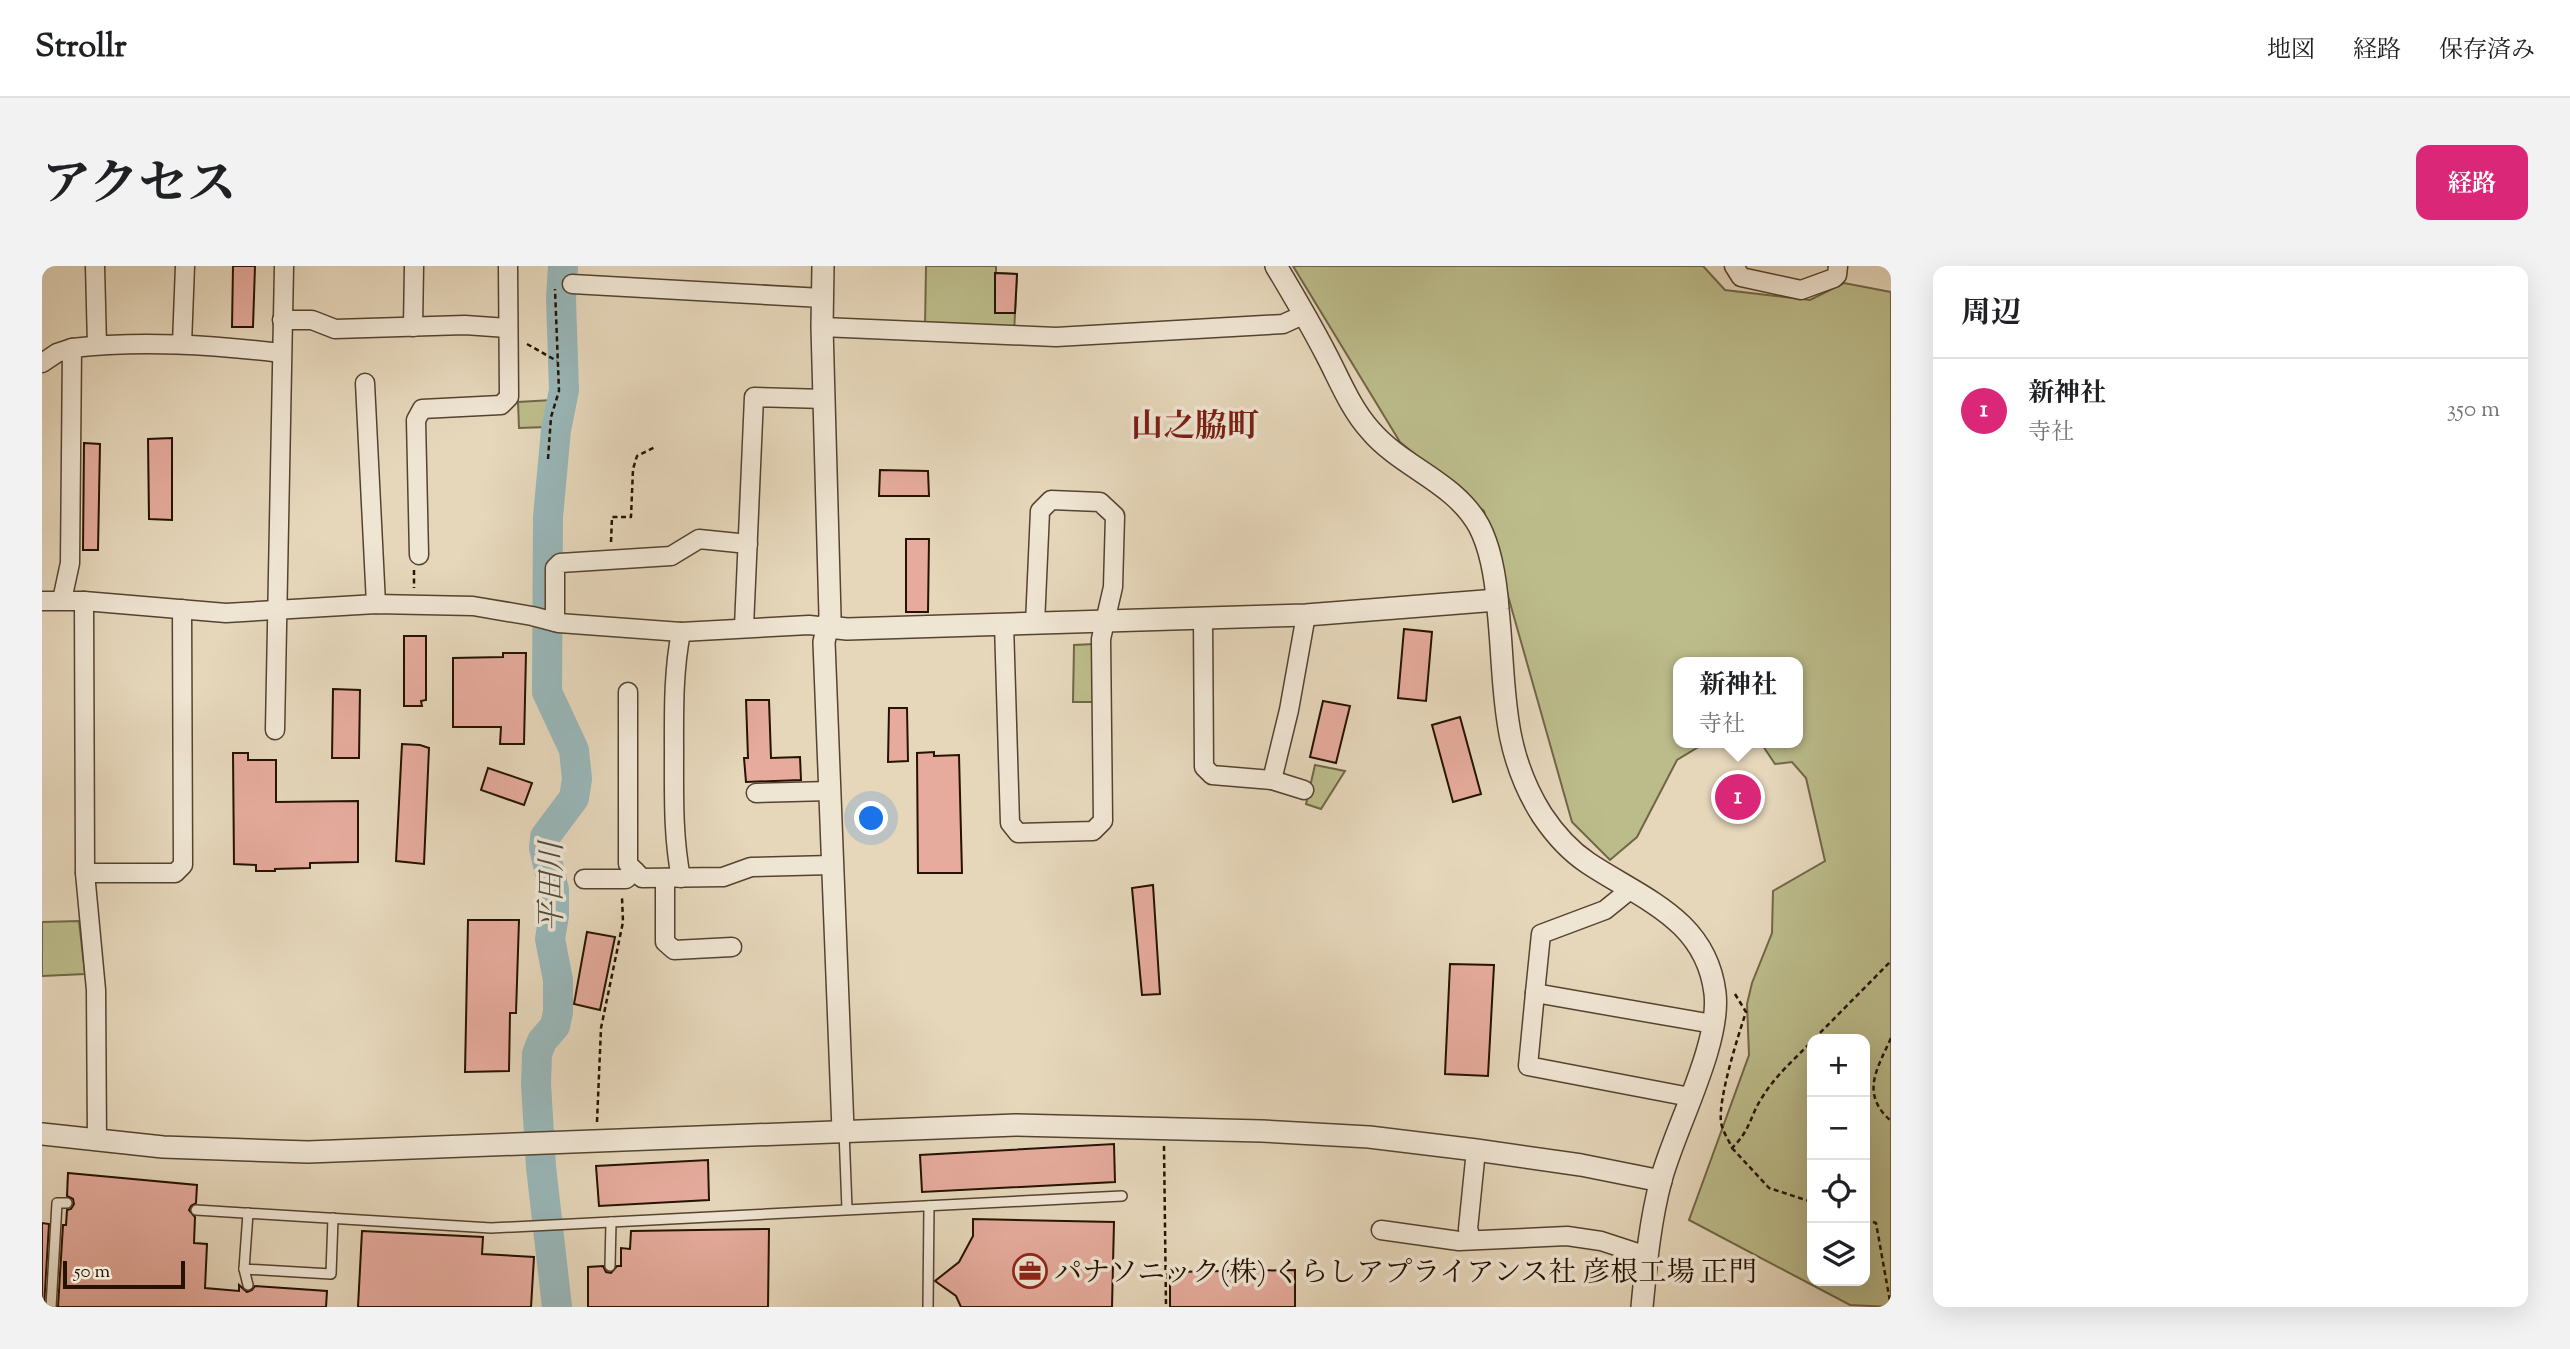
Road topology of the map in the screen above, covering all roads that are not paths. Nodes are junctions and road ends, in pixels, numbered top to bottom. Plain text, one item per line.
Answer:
1 (95, 266) edge
2 (185, 266) edge
3 (284, 266) edge
4 (414, 266) edge
5 (508, 266) edge
6 (823, 266) edge
7 (1276, 266) edge
8 (1734, 266) edge
9 (1838, 266) edge
10 (564, 283) road end
11 (822, 298) junction
12 (1305, 314) junction
13 (282, 320) junction
14 (413, 327) junction
15 (822, 327) junction
16 (507, 332) junction
17 (182, 344) junction
18 (97, 345) junction
19 (72, 348) junction
20 (281, 354) junction
21 (44, 357) edge
22 (365, 383) dead end
23 (825, 399) junction
24 (748, 544) junction
25 (419, 555) road end
26 (62, 600) junction
27 (1497, 600) junction
28 (42, 601) edge
29 (84, 601) junction
30 (376, 604) junction
31 (182, 609) junction
32 (276, 610) junction
33 (1306, 615) junction
34 (1203, 619) junction
35 (549, 620) junction
36 (1104, 622) junction
37 (1004, 624) junction
38 (1035, 624) junction
39 (744, 627) junction
40 (828, 627) junction
41 (681, 632) junction
42 (628, 692) dead end
43 (275, 730) dead end
44 (1272, 780) junction
45 (1304, 790) dead end
46 (830, 791) junction
47 (756, 793) dead end
48 (832, 865) junction
49 (85, 873) junction
50 (628, 875) junction
51 (584, 878) dead end
52 (673, 878) junction
53 (1631, 889) junction
54 (732, 947) dead end
55 (1535, 993) junction
56 (1713, 1024) junction
57 (1690, 1097) junction
58 (844, 1130) junction
59 (42, 1135) edge
60 (97, 1141) junction
61 (1476, 1150) junction
62 (1661, 1181) junction
63 (1122, 1196) dead end
64 (67, 1203) dead end
65 (929, 1206) junction
66 (847, 1209) junction
67 (196, 1210) dead end
68 (248, 1213) junction
69 (333, 1219) junction
70 (611, 1222) junction
71 (1381, 1230) dead end
72 (1472, 1240) junction
73 (1647, 1256) junction
74 (610, 1266) dead end
75 (244, 1269) junction
76 (248, 1285) dead end
77 (51, 1307) edge
78 (928, 1307) edge
79 (1642, 1307) edge

1 - 18 street
2 - 17 street
3 - 13 street
4 - 14 street
5 - 16 street
6 - 11 street
7 - 12 street
8 - 9 street
10 - 11 street
11 - 15 street
12 - 15 street
12 - 27 street
13 - 14 street
13 - 20 street
14 - 16 street
15 - 23 street
16 - 25 street
17 - 18 street
17 - 20 street
18 - 19 street
19 - 21 street
19 - 26 street
20 - 32 street
22 - 30 street
23 - 24 street
23 - 40 street
24 - 35 street
24 - 39 street
26 - 28 street
26 - 29 street
27 - 33 street
27 - 53 street
29 - 31 street
29 - 49 street
30 - 32 street
30 - 35 street
31 - 32 street
31 - 49 street
32 - 43 street
33 - 34 street
33 - 44 street
34 - 36 street
34 - 44 street
35 - 41 street
36 - 37 street
36 - 38 street
36 - 38 street
37 - 38 street
37 - 40 street
39 - 40 street
39 - 41 street
40 - 46 street
41 - 52 street
42 - 50 street
44 - 45 street
46 - 47 street
46 - 48 street
48 - 52 street
48 - 58 street
49 - 60 street
50 - 51 street
50 - 52 street
52 - 54 street
53 - 55 street
53 - 56 street
55 - 56 street
55 - 57 street
56 - 57 street
57 - 62 street
58 - 60 street
58 - 61 street
58 - 66 lane
59 - 60 street
61 - 62 street
61 - 72 street
62 - 73 street
63 - 65 lane
64 - 77 lane
65 - 66 lane
65 - 78 lane
66 - 70 lane
67 - 68 lane
68 - 69 lane
68 - 75 lane
69 - 70 lane
69 - 75 lane
70 - 74 lane
71 - 72 street
72 - 73 street
73 - 79 street
75 - 76 lane

